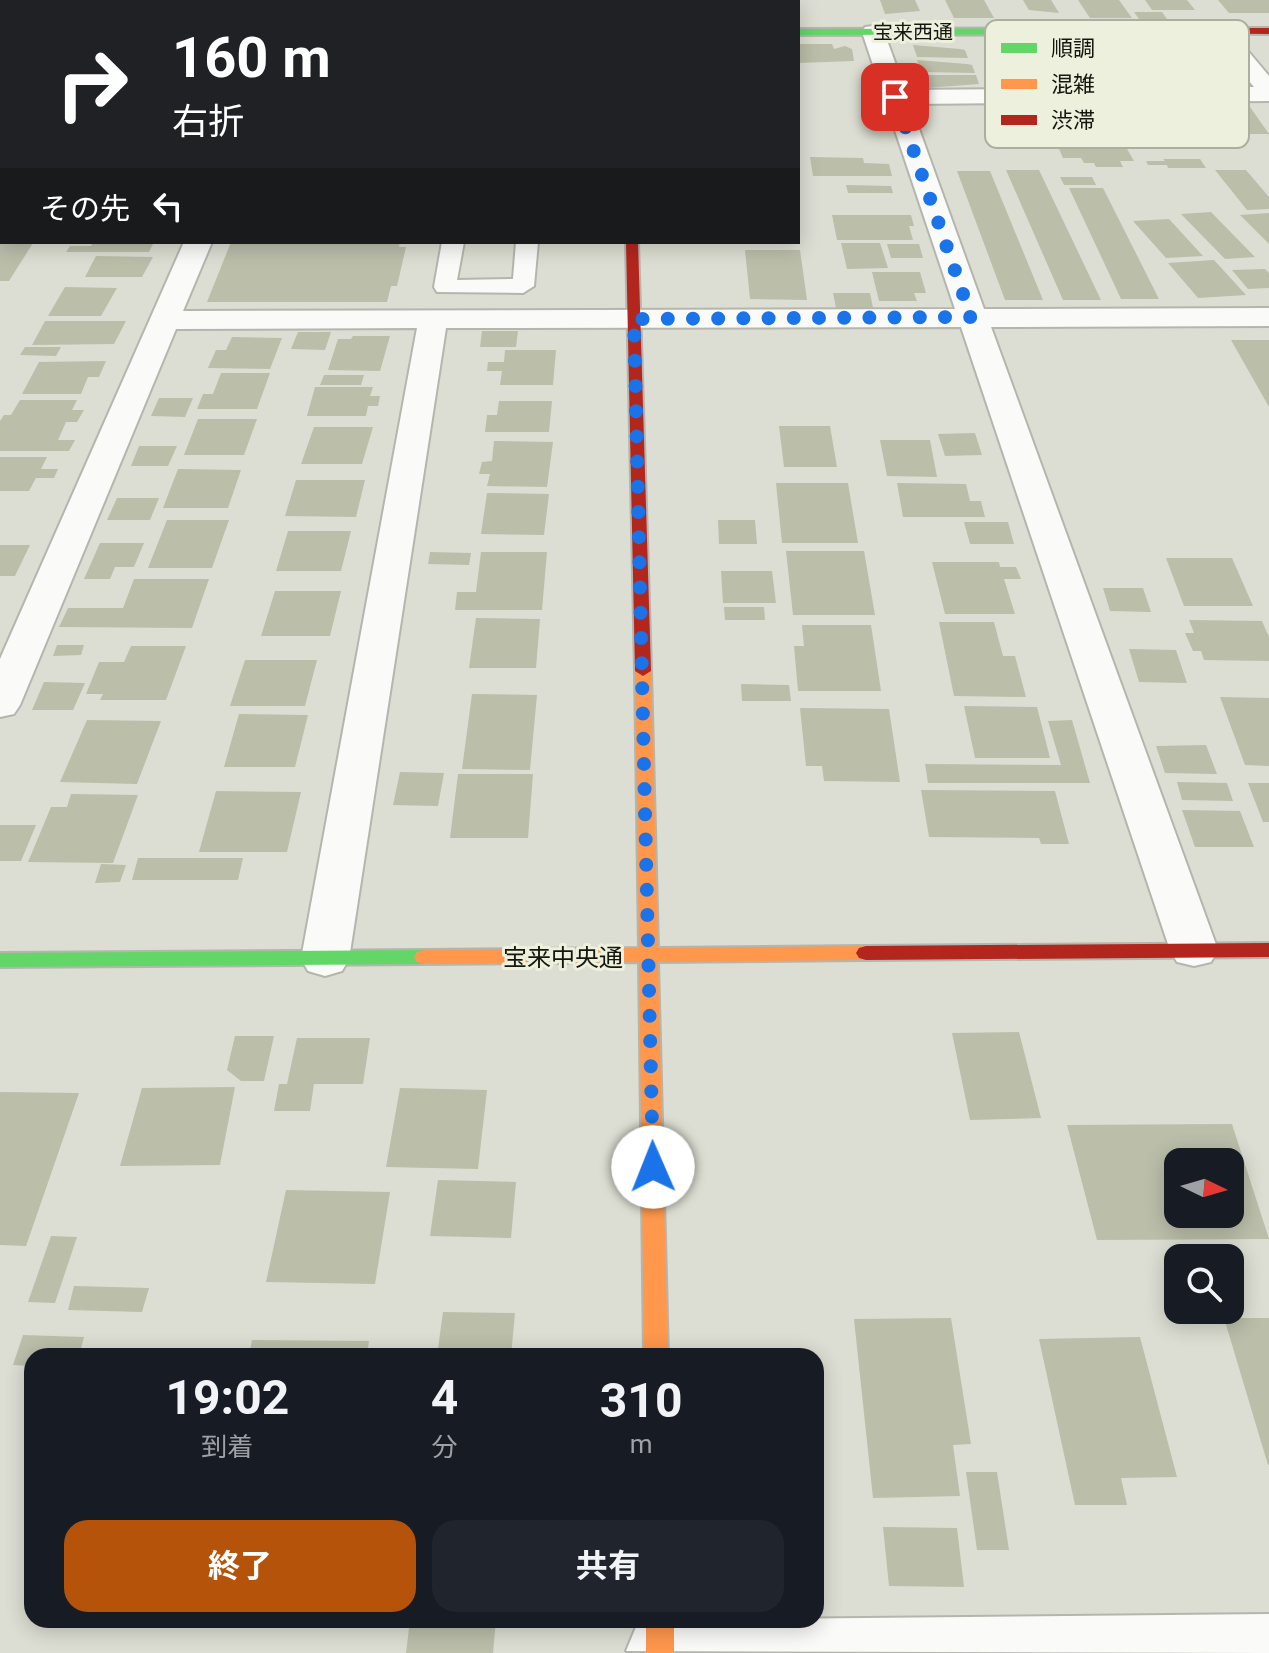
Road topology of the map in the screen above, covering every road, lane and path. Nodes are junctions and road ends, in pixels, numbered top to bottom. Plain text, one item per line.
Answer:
1 (800, 32) edge
2 (873, 32) junction
3 (985, 32) edge
4 (1249, 68) edge
5 (1249, 92) edge
6 (1269, 92) edge
7 (985, 96) edge
8 (895, 97) junction
9 (197, 244) edge
10 (453, 244) edge
11 (527, 244) edge
12 (632, 244) edge
13 (470, 286) junction
14 (971, 317) junction
15 (1269, 317) edge
16 (449, 319) junction
17 (634, 319) junction
18 (166, 320) junction
19 (5, 683) edge
20 (1194, 950) junction
21 (1269, 950) edge
22 (650, 957) junction
23 (325, 959) junction
24 (0, 960) edge
25 (656, 1348) edge
26 (660, 1641) edge
27 (1269, 1647) edge

1 - 2 street, 宝来西通
2 - 3 street, 宝来西通
2 - 8 street
4 - 6 street
5 - 6 street
7 - 8 street
8 - 14 street
9 - 18 street
10 - 13 lane
11 - 13 lane
12 - 17 street
13 - 16 lane
14 - 15 street
14 - 17 street
14 - 20 street
16 - 17 street
16 - 18 street
16 - 23 street
17 - 22 street
18 - 19 street
20 - 21 street, 宝来中央通
20 - 22 street, 宝来中央通
22 - 23 street, 宝来中央通
22 - 25 street
23 - 24 street, 宝来中央通
26 - 27 street

